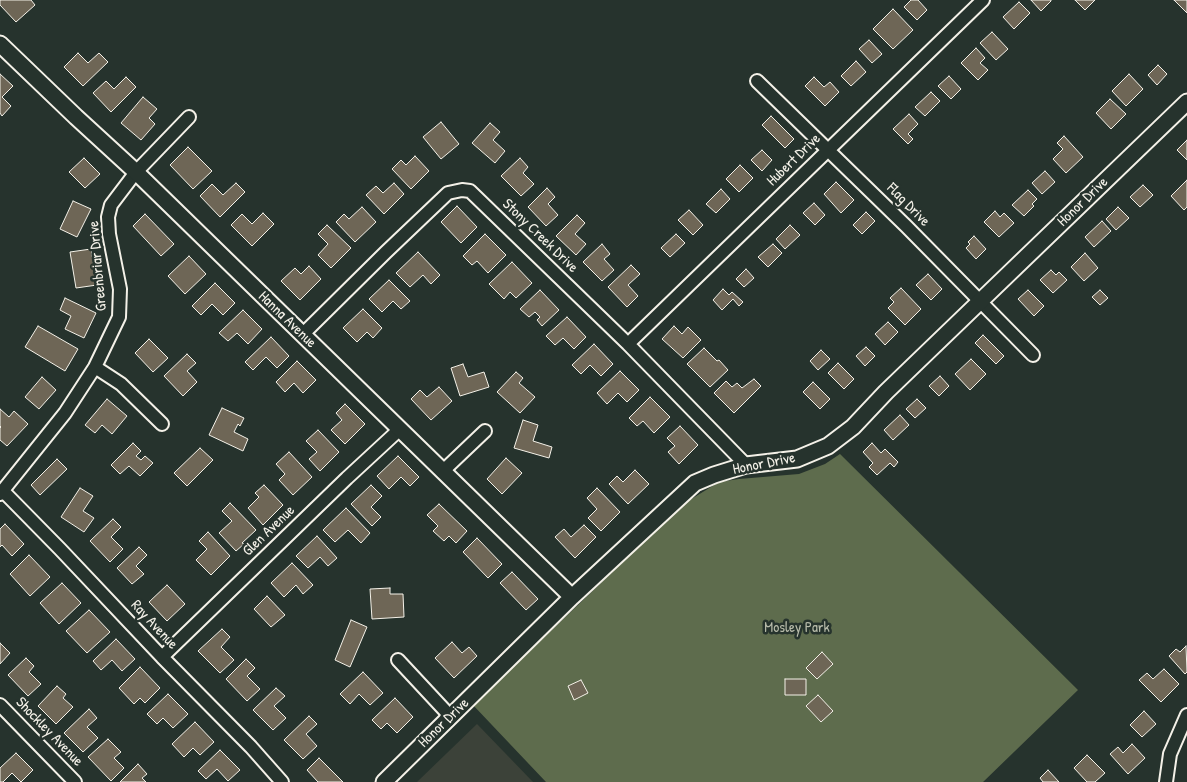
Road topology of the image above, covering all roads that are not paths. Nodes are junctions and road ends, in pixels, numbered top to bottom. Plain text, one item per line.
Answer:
1 (983, 0) edge
2 (0, 44) edge
3 (757, 80) dead end
4 (1187, 102) edge
5 (188, 117) dead end
6 (828, 149) junction
7 (136, 172) junction
8 (980, 302) junction
9 (302, 334) junction
10 (628, 344) junction
11 (1033, 355) dead end
12 (95, 367) junction
13 (162, 424) dead end
14 (400, 430) junction
15 (485, 431) dead end
16 (746, 465) junction
17 (443, 471) junction
18 (1, 492) edge
19 (572, 597) junction
20 (162, 656) junction
21 (398, 660) dead end
22 (0, 705) edge
23 (1187, 715) edge
24 (450, 717) junction
25 (75, 782) edge
26 (282, 782) edge
27 (384, 782) edge
28 (1166, 782) edge

1 - 6 street, Hubert Drive
2 - 7 street, Hanna Avenue
3 - 6 street, Flag Drive
4 - 8 street, Honor Drive
5 - 7 street, Greenbriar Drive
6 - 8 street, Flag Drive
6 - 10 street, Hubert Drive
7 - 9 street, Hanna Avenue
7 - 12 street, Greenbriar Drive
8 - 11 street, Flag Drive
8 - 16 street, Honor Drive
9 - 10 street, Stony Creek Drive
9 - 14 street, Hanna Avenue
10 - 16 street, Stony Creek Drive
12 - 13 street
12 - 18 street, Greenbriar Drive
14 - 17 street, Hanna Avenue
14 - 20 street, Glen Avenue
15 - 17 street
16 - 19 street, Honor Drive
17 - 19 street, Hanna Avenue
18 - 20 street, Ray Avenue
19 - 24 street, Honor Drive
20 - 26 street, Ray Avenue
21 - 24 street
22 - 25 street, Shockley Avenue
23 - 28 street
24 - 27 street, Honor Drive

